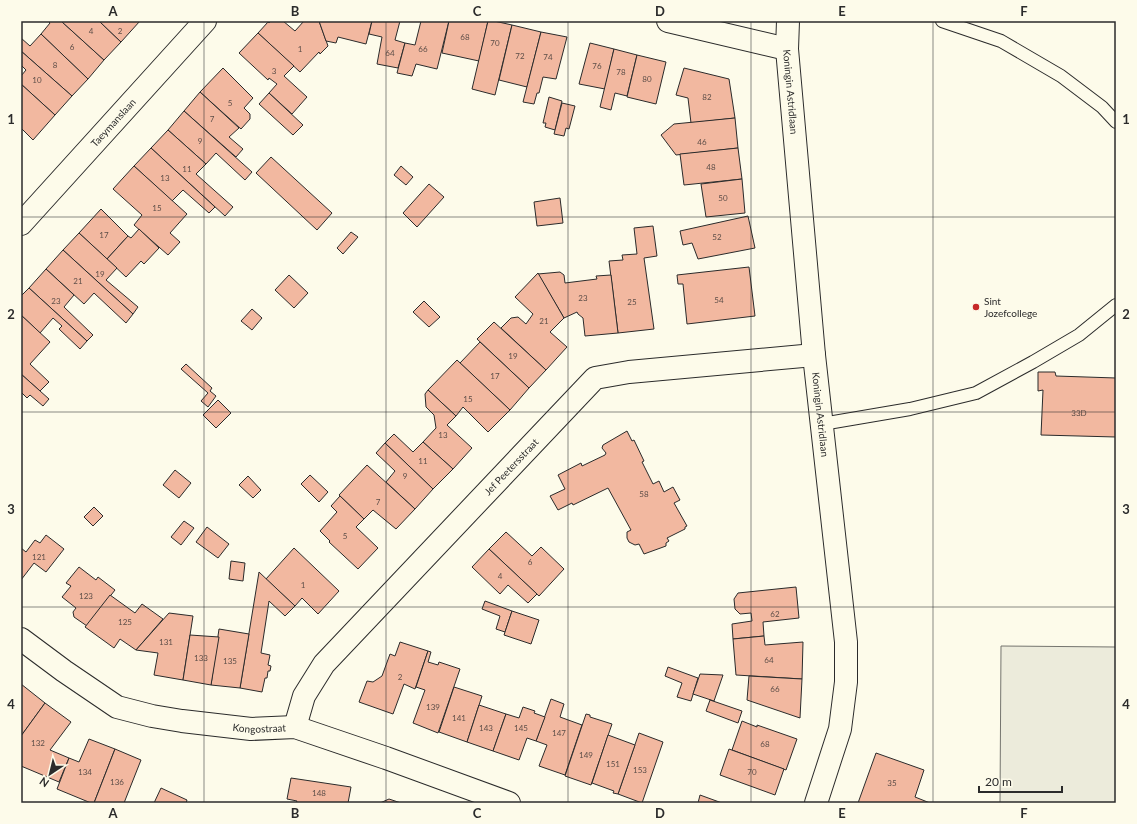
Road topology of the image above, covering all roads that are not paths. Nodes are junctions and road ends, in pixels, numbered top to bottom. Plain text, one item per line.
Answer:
1 (205, 21) edge
2 (668, 21) edge
3 (788, 21) edge
4 (942, 21) edge
5 (787, 49) junction
6 (1116, 122) edge
7 (21, 224) edge
8 (1116, 305) edge
9 (814, 355) junction
10 (822, 424) junction
11 (21, 639) edge
12 (295, 727) junction
13 (509, 803) edge
14 (816, 803) edge

1 - 7 street, Taeymanslaan
2 - 5 street
3 - 5 street, Koningin Astridlaan
4 - 6 lane
5 - 9 street, Koningin Astridlaan
8 - 10 lane
9 - 10 street, Koningin Astridlaan
9 - 12 street, Jef Peetersstraat
10 - 14 street, Koningin Astridlaan
11 - 12 street, Kongostraat
12 - 13 street, Kongostraat

